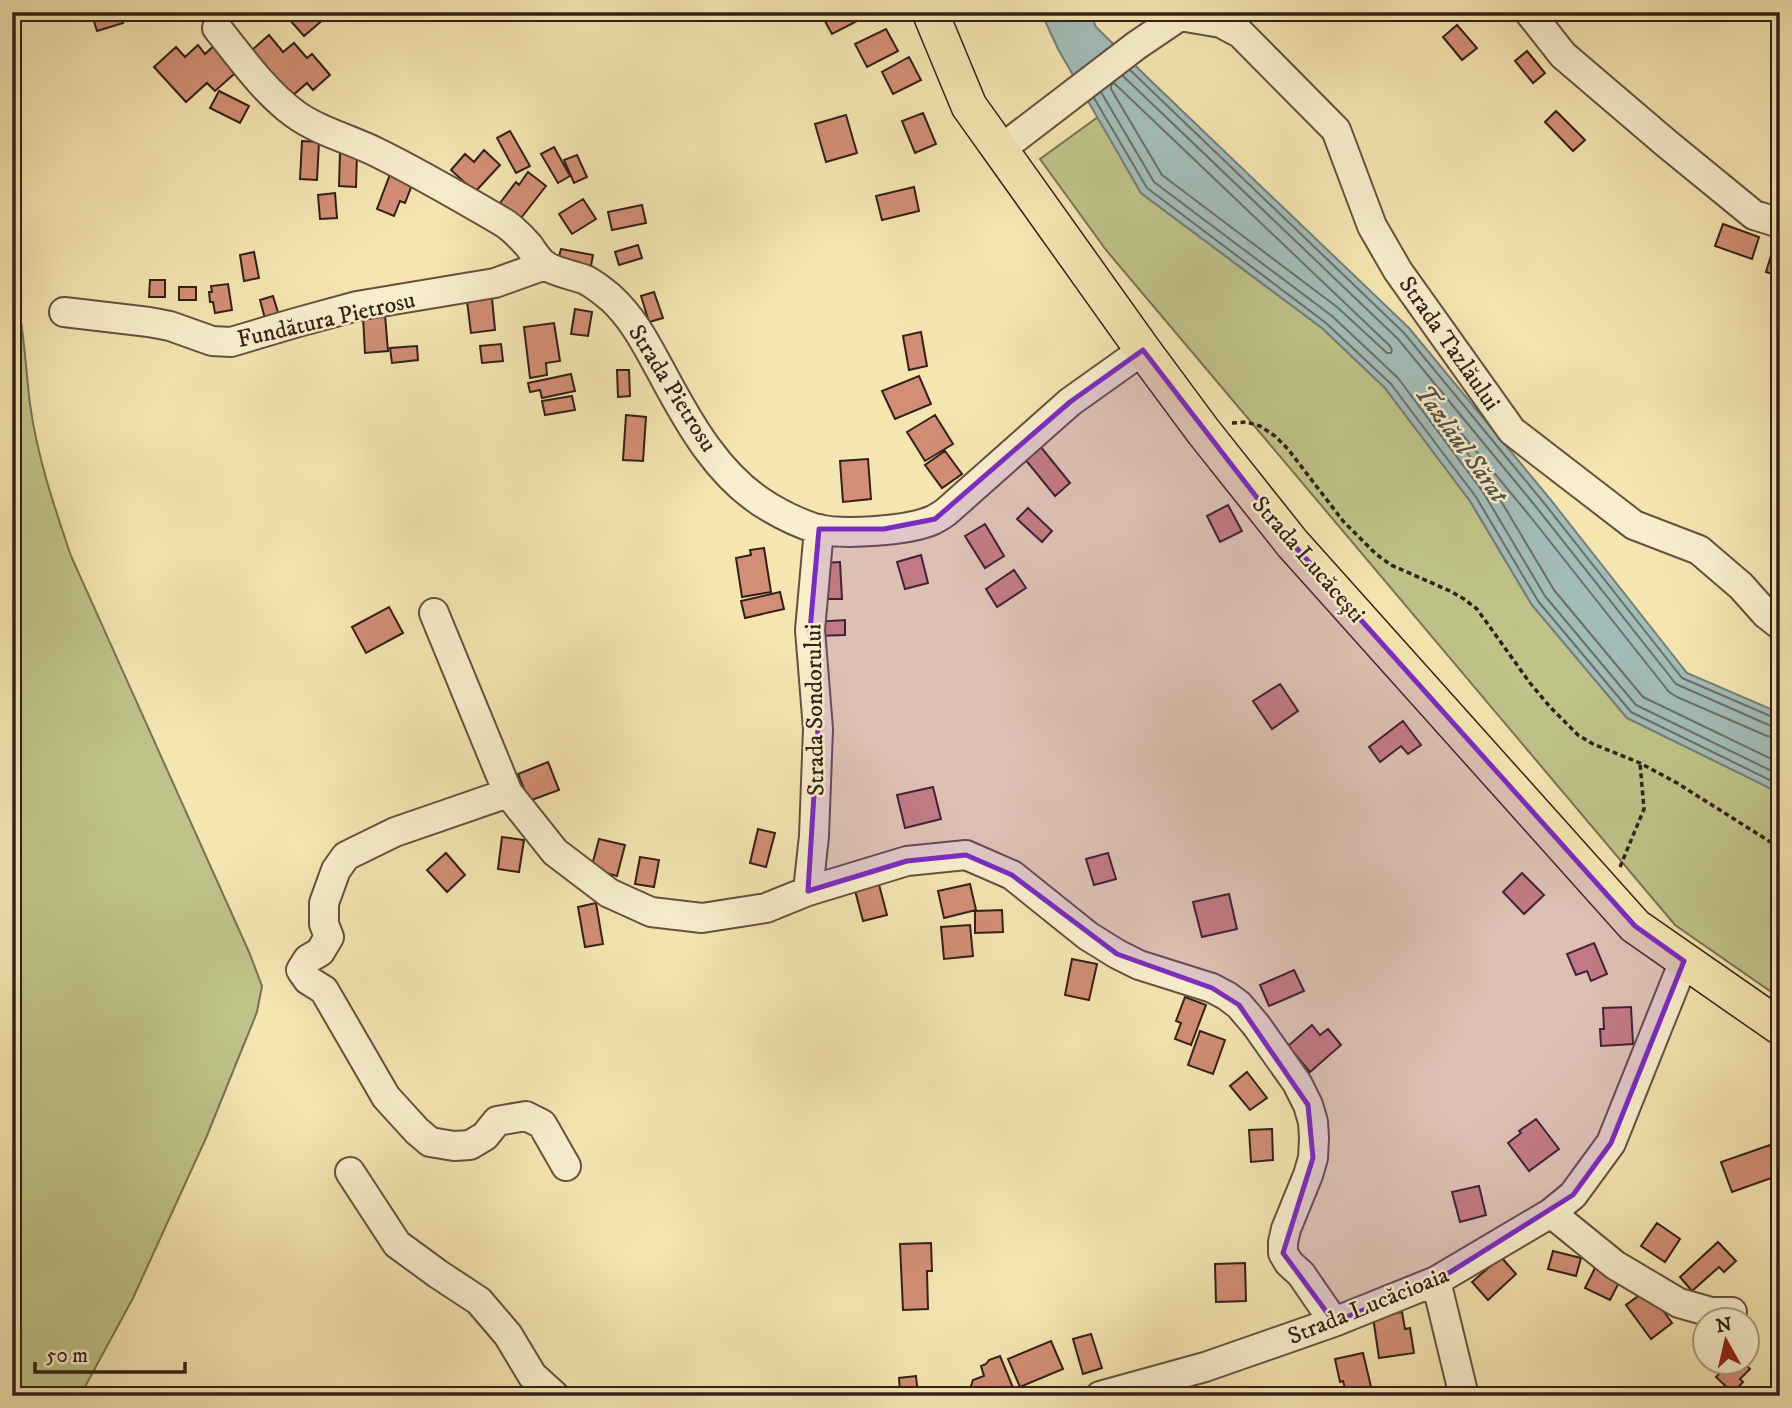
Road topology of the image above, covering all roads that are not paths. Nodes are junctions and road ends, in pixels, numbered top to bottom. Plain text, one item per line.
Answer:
1 (930, 12) edge
2 (1529, 12) edge
3 (1181, 14) edge
4 (217, 28) dead end
5 (1001, 149) junction
6 (1780, 223) edge
7 (545, 265) junction
8 (64, 312) dead end
9 (1143, 349) junction
10 (820, 529) junction
11 (434, 613) dead end
12 (1780, 625) edge
13 (508, 793) junction
14 (808, 891) junction
15 (1684, 961) junction
16 (1780, 1027) edge
17 (566, 1166) dead end
18 (350, 1172) dead end
19 (1551, 1213) junction
20 (1436, 1281) junction
21 (1690, 1306) edge
22 (1334, 1322) junction
23 (555, 1396) edge
24 (1100, 1396) edge
25 (1464, 1396) edge

1 - 5 main road, Strada Lucăcești
2 - 6 street
3 - 5 street, Strada Tazlăului
3 - 12 street, Strada Tazlăului
4 - 7 street, Strada Pietrosu
5 - 9 main road, Strada Lucăcești
7 - 8 street, Fundătura Pietrosu
7 - 10 street, Strada Pietrosu
9 - 10 street, Strada Pietrosu
9 - 15 main road, Strada Lucăcești
10 - 14 street, Strada Sondorului
11 - 13 street
13 - 14 street
13 - 17 street
14 - 22 street
15 - 16 main road, Strada Lucăcești
15 - 19 street, Strada Lucăcioaia
18 - 23 street
19 - 20 street, Strada Lucăcioaia
19 - 21 street
20 - 22 street, Strada Lucăcioaia
20 - 25 street
22 - 24 street, Strada Lucăcioaia

